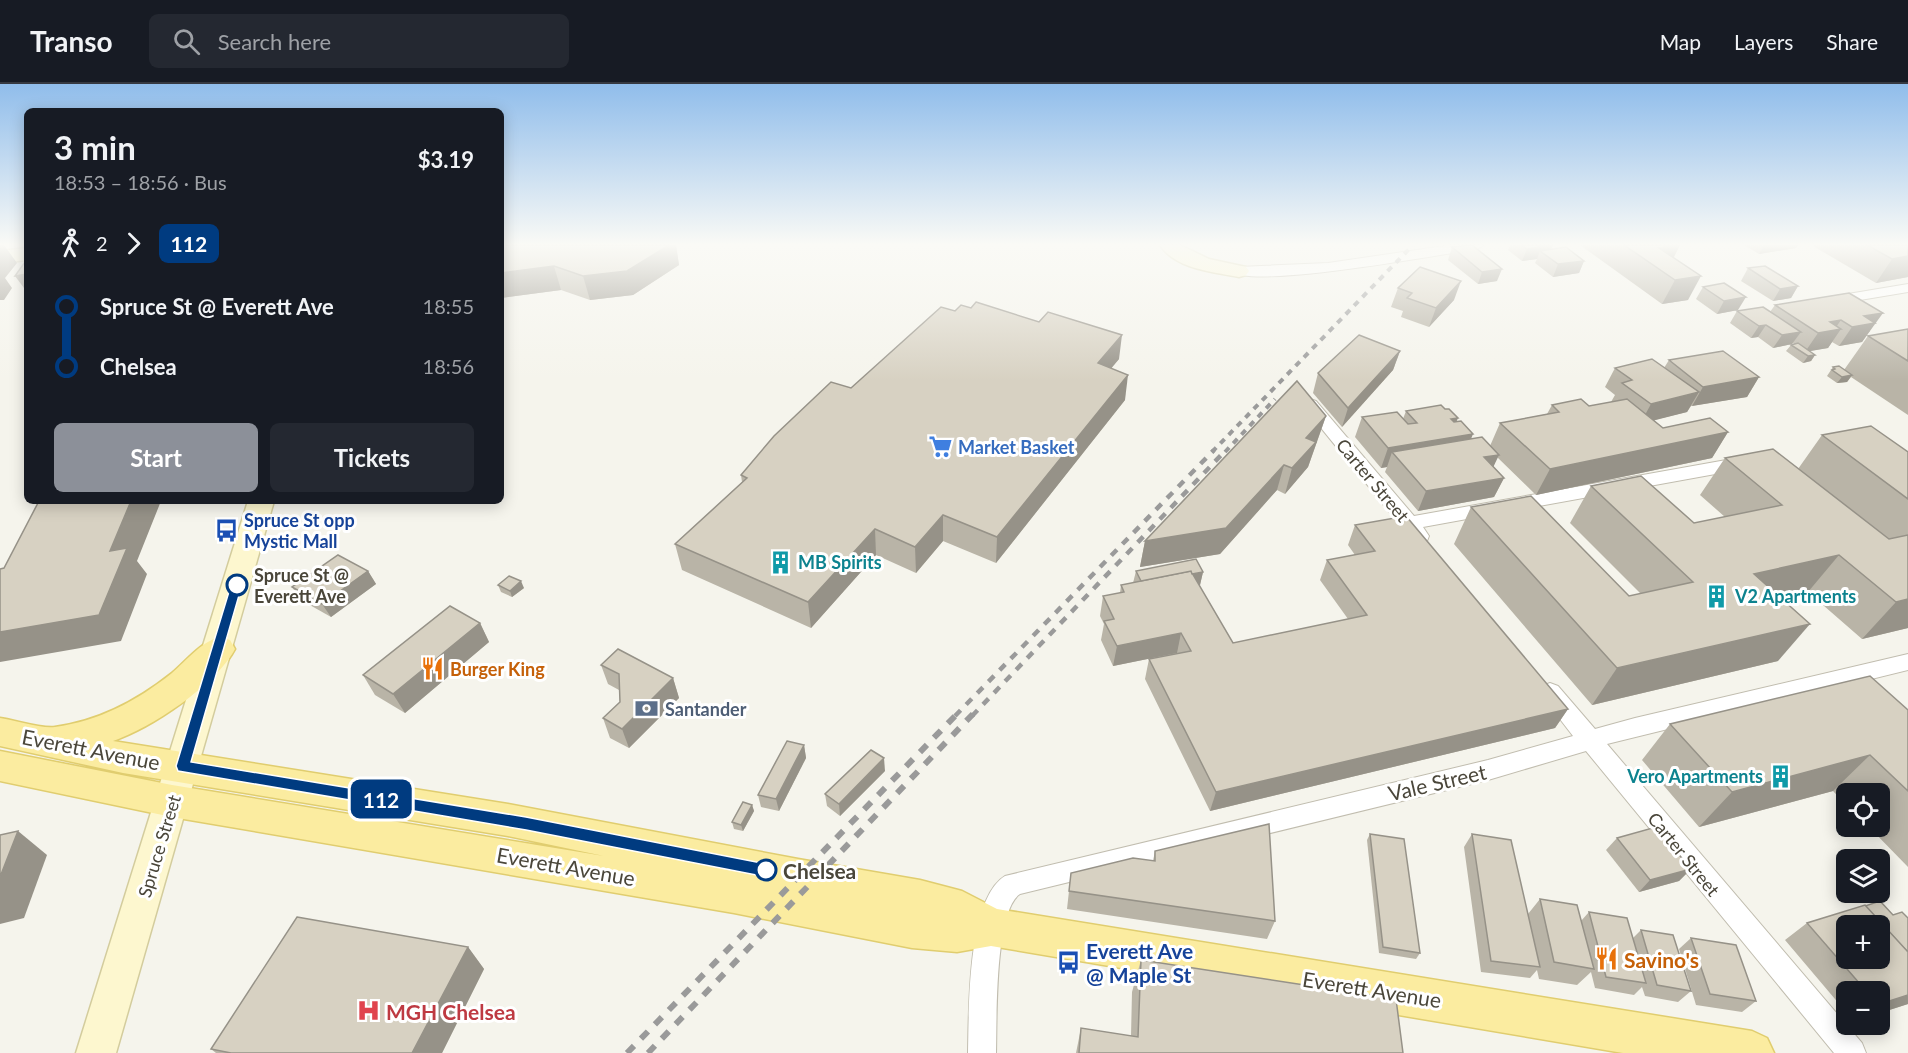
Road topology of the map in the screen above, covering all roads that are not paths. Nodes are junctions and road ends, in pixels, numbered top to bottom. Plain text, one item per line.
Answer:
1 (1898, 290) edge
2 (1810, 304) edge
3 (1310, 404) edge
4 (1762, 460) edge
5 (260, 504) edge
6 (1409, 524) junction
7 (1432, 551) edge
8 (219, 648) junction
9 (1908, 662) edge
10 (1537, 677) edge
11 (50, 741) junction
12 (1590, 741) junction
13 (1, 742) edge
14 (178, 784) junction
15 (992, 927) junction
16 (96, 1053) edge
17 (982, 1053) edge
18 (1752, 1053) edge
19 (1852, 1053) edge

1 - 2 street
3 - 6 street, Carter Street
4 - 6 street
5 - 8 street, Spruce Street
6 - 7 street, Carter Street
8 - 11 main road
8 - 14 street, Spruce Street
9 - 12 street, Vale Street
10 - 12 street, Carter Street
11 - 13 main road, Everett Avenue
11 - 14 main road, Everett Avenue
12 - 15 street, Vale Street
12 - 19 street, Carter Street
13 - 14 main road, Everett Avenue
14 - 15 main road, Everett Avenue
14 - 16 street, Spruce Street
15 - 17 street, Vale Street
15 - 18 main road, Everett Avenue

